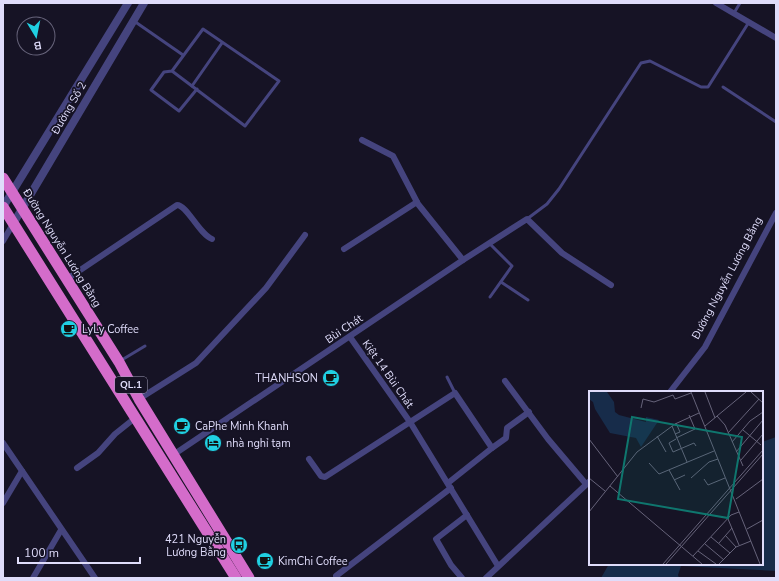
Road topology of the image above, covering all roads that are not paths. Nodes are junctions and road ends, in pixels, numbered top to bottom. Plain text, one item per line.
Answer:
1 (128, 3) edge
2 (144, 3) edge
3 (716, 3) edge
4 (740, 3) edge
5 (734, 13) junction
6 (133, 20) junction
7 (749, 22) junction
8 (775, 36) edge
9 (222, 43) junction
10 (183, 55) junction
11 (172, 71) junction
12 (192, 86) junction
13 (723, 87) dead end
14 (197, 89) junction
15 (776, 122) edge
16 (362, 140) dead end
17 (3, 178) edge
18 (12, 194) junction
19 (417, 202) junction
20 (3, 207) edge
21 (23, 210) junction
22 (776, 213) edge
23 (527, 219) junction
24 (13, 224) junction
25 (305, 235) dead end
26 (212, 240) dead end
27 (3, 241) edge
28 (489, 244) junction
29 (344, 249) dead end
30 (463, 260) junction
31 (67, 279) junction
32 (501, 282) junction
33 (611, 285) dead end
34 (490, 296) dead end
35 (528, 300) dead end
36 (350, 337) junction
37 (145, 346) dead end
38 (119, 362) junction
39 (447, 377) dead end
40 (505, 381) dead end
41 (671, 391) edge
42 (455, 393) junction
43 (138, 399) junction
44 (529, 412) junction
45 (135, 418) junction
46 (410, 422) junction
47 (3, 443) edge
48 (492, 448) junction
49 (173, 454) junction
50 (308, 459) dead end
51 (77, 468) dead end
52 (22, 471) junction
53 (588, 483) edge
54 (450, 486) junction
55 (3, 503) edge
56 (467, 515) junction
57 (61, 530) junction
58 (498, 566) junction
59 (33, 578) edge
60 (95, 578) edge
61 (236, 578) edge
62 (249, 578) edge
63 (337, 578) edge
64 (462, 578) edge
65 (486, 578) edge

1 - 18 street, Đường Số 2
2 - 6 street, Đường Số 2
3 - 5 street
4 - 5 lane
5 - 7 street
6 - 10 lane
6 - 21 street, Đường Số 2
7 - 8 street
7 - 23 lane
9 - 10 lane
9 - 12 lane
9 - 14 lane
10 - 11 lane
11 - 12 lane
11 - 14 lane
12 - 14 lane
13 - 15 lane
16 - 19 street
17 - 18 highway, Đường Nguyễn Lương Bằng / QL.1
18 - 20 street, Đường Số 2
18 - 21 highway, Đường Nguyễn Lương Bằng / QL.1
19 - 29 street
19 - 30 street
20 - 24 highway, QL.1
21 - 24 street, Đường Số 2
21 - 31 highway, Đường Nguyễn Lương Bằng / QL.1
22 - 41 street, Đường Nguyễn Lương Bằng
23 - 28 street, Bùi Chát
23 - 33 street
24 - 27 street
24 - 45 highway, QL.1
25 - 43 street
26 - 31 street
28 - 30 street, Bùi Chát
28 - 32 lane
30 - 36 street, Bùi Chát
31 - 38 highway, Đường Nguyễn Lương Bằng / QL.1
32 - 34 lane
32 - 35 lane
36 - 46 street, Kiệt 14 Bùi Chát
36 - 49 street, Bùi Chát
37 - 38 lane
38 - 43 highway, Đường Nguyễn Lương Bằng / QL.1
39 - 42 lane
40 - 44 street
42 - 46 street, Kiệt 14 Bùi Chát
42 - 48 street
43 - 49 highway, Đường Nguyễn Lương Bằng / QL.1
44 - 48 street
44 - 53 street
45 - 51 street
45 - 61 highway, QL.1
46 - 50 street
46 - 54 street, Kiệt 14 Bùi Chát
47 - 52 street
48 - 54 street
49 - 62 highway, Đường Nguyễn Lương Bằng / QL.1
52 - 55 street
52 - 57 street
53 - 58 street
54 - 56 street, Kiệt 14 Bùi Chát
54 - 63 street
56 - 58 street, Kiệt 14 Bùi Chát
56 - 64 street
57 - 59 street
57 - 60 street
58 - 65 street

